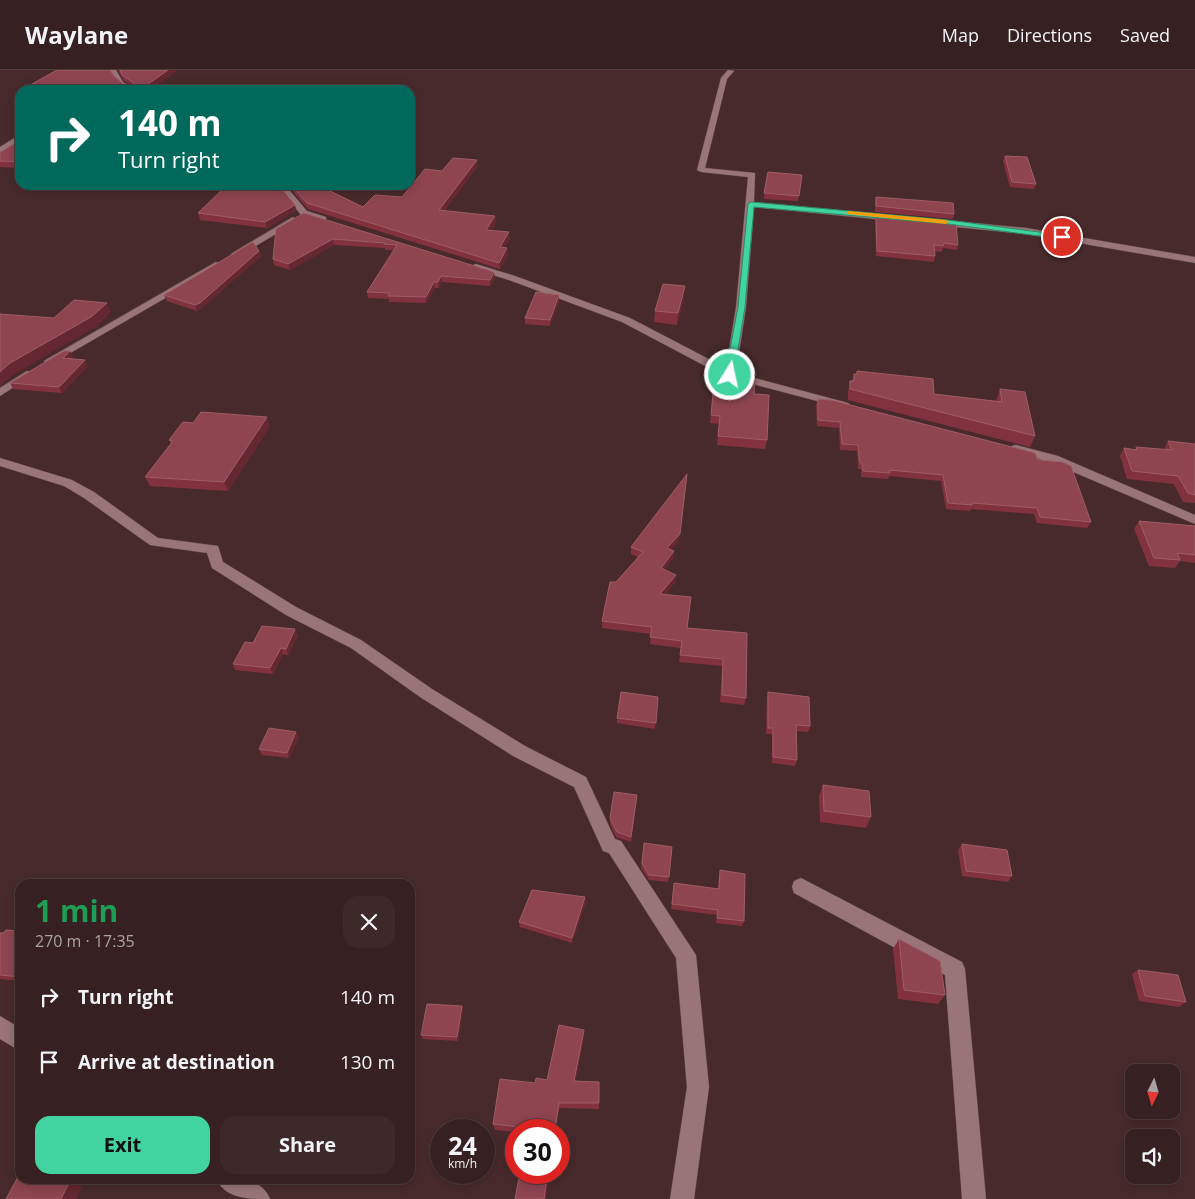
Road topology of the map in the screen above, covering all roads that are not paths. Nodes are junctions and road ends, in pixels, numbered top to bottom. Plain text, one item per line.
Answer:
1 (113, 70) edge
2 (731, 70) edge
3 (124, 85) edge
4 (0, 137) edge
5 (15, 139) edge
6 (15, 141) edge
7 (0, 150) edge
8 (285, 190) edge
9 (751, 204) junction
10 (304, 213) junction
11 (333, 222) edge
12 (1195, 260) edge
13 (465, 263) edge
14 (730, 375) junction
15 (0, 393) edge
16 (851, 406) edge
17 (1008, 447) edge
18 (0, 462) edge
19 (1195, 520) edge
20 (801, 887) dead end
21 (0, 1027) edge
22 (15, 1037) edge
23 (236, 1184) edge
24 (258, 1199) edge
25 (682, 1199) edge
26 (974, 1199) edge

1 - 3 street
2 - 9 street
4 - 5 street
6 - 7 street
8 - 10 street
9 - 12 street
9 - 14 street
10 - 11 street
10 - 15 street
13 - 14 street
14 - 16 street
17 - 19 street
18 - 25 street
20 - 26 street
21 - 22 street
23 - 24 street

